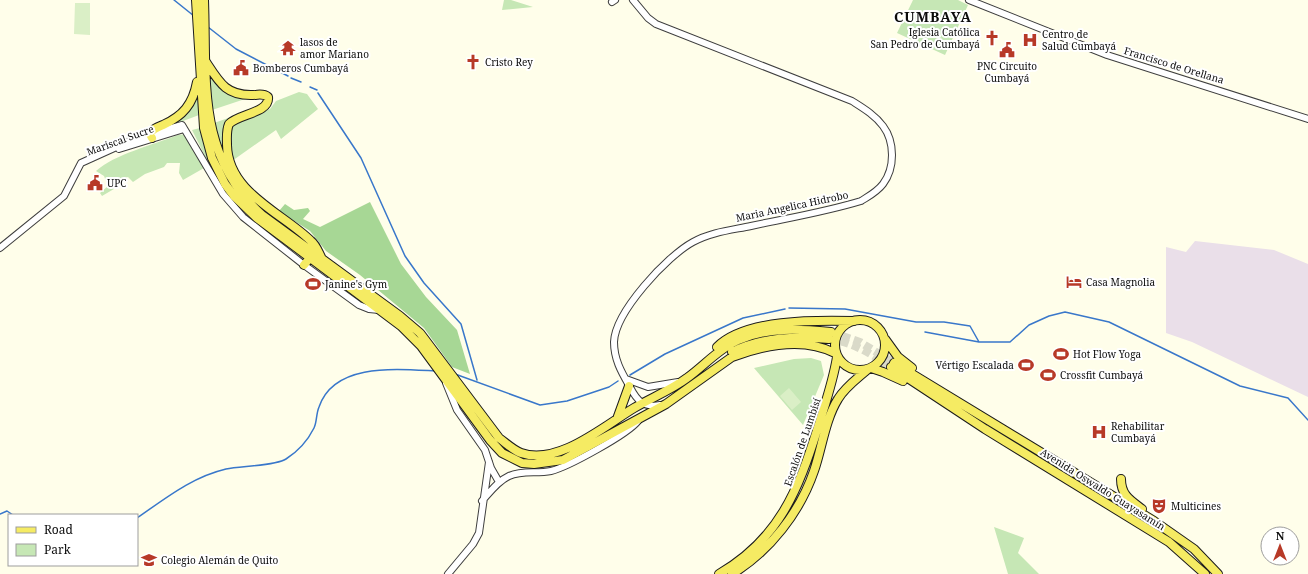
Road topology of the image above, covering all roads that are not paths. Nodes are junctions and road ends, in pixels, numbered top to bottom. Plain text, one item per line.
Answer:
1 (196, 0) edge
2 (204, 0) edge
3 (633, 0) edge
4 (969, 0) edge
5 (206, 62) junction
6 (200, 70) junction
7 (1308, 120) edge
8 (151, 136) junction
9 (0, 248) edge
10 (322, 259) junction
11 (306, 262) junction
12 (854, 321) junction
13 (884, 338) junction
14 (836, 355) junction
15 (705, 362) junction
16 (870, 369) junction
17 (713, 370) junction
18 (445, 373) junction
19 (627, 381) junction
20 (682, 382) junction
21 (641, 404) junction
22 (666, 404) junction
23 (641, 417) junction
24 (616, 420) junction
25 (1000, 428) junction
26 (985, 429) junction
27 (489, 462) junction
28 (1121, 478) dead end
29 (501, 480) junction
30 (482, 501) junction
31 (1154, 521) junction
32 (448, 574) edge
33 (718, 574) edge
34 (732, 574) edge
35 (1205, 574) edge
36 (1218, 574) edge

1 - 6 main road
2 - 5 main road
3 - 19 street, Maria Angelica Hidrobo
4 - 7 street, Francisco de Orellana
5 - 10 main road
5 - 10 main road
6 - 8 main road
6 - 11 main road
8 - 9 street, Mariscal Sucre
8 - 11 street, Mariscal Sucre
10 - 18 main road
11 - 18 main road
12 - 13 main road
12 - 14 main road
12 - 15 main road
13 - 16 main road
13 - 25 main road, Avenida Oswaldo Guayasamín
14 - 16 main road
14 - 17 main road
14 - 33 main road, Escalón de Lumbisí
15 - 17 main road
15 - 20 main road
16 - 26 main road, Avenida Oswaldo Guayasamín
16 - 34 main road, Escalón de Lumbisí
17 - 22 main road
18 - 23 main road
18 - 24 main road
18 - 27 street
19 - 20 street
19 - 21 street, Maria Angelica Hidrobo
19 - 24 main road
20 - 21 main road
21 - 22 street
21 - 24 main road
22 - 23 main road
23 - 29 street
25 - 26 main road, Avenida Oswaldo Guayasamín
25 - 31 main road, Avenida Oswaldo Guayasamín
26 - 35 main road, Avenida Oswaldo Guayasamín
27 - 29 street
27 - 30 street
28 - 31 main road
29 - 30 street
30 - 32 street
31 - 36 main road, Avenida Oswaldo Guayasamín

